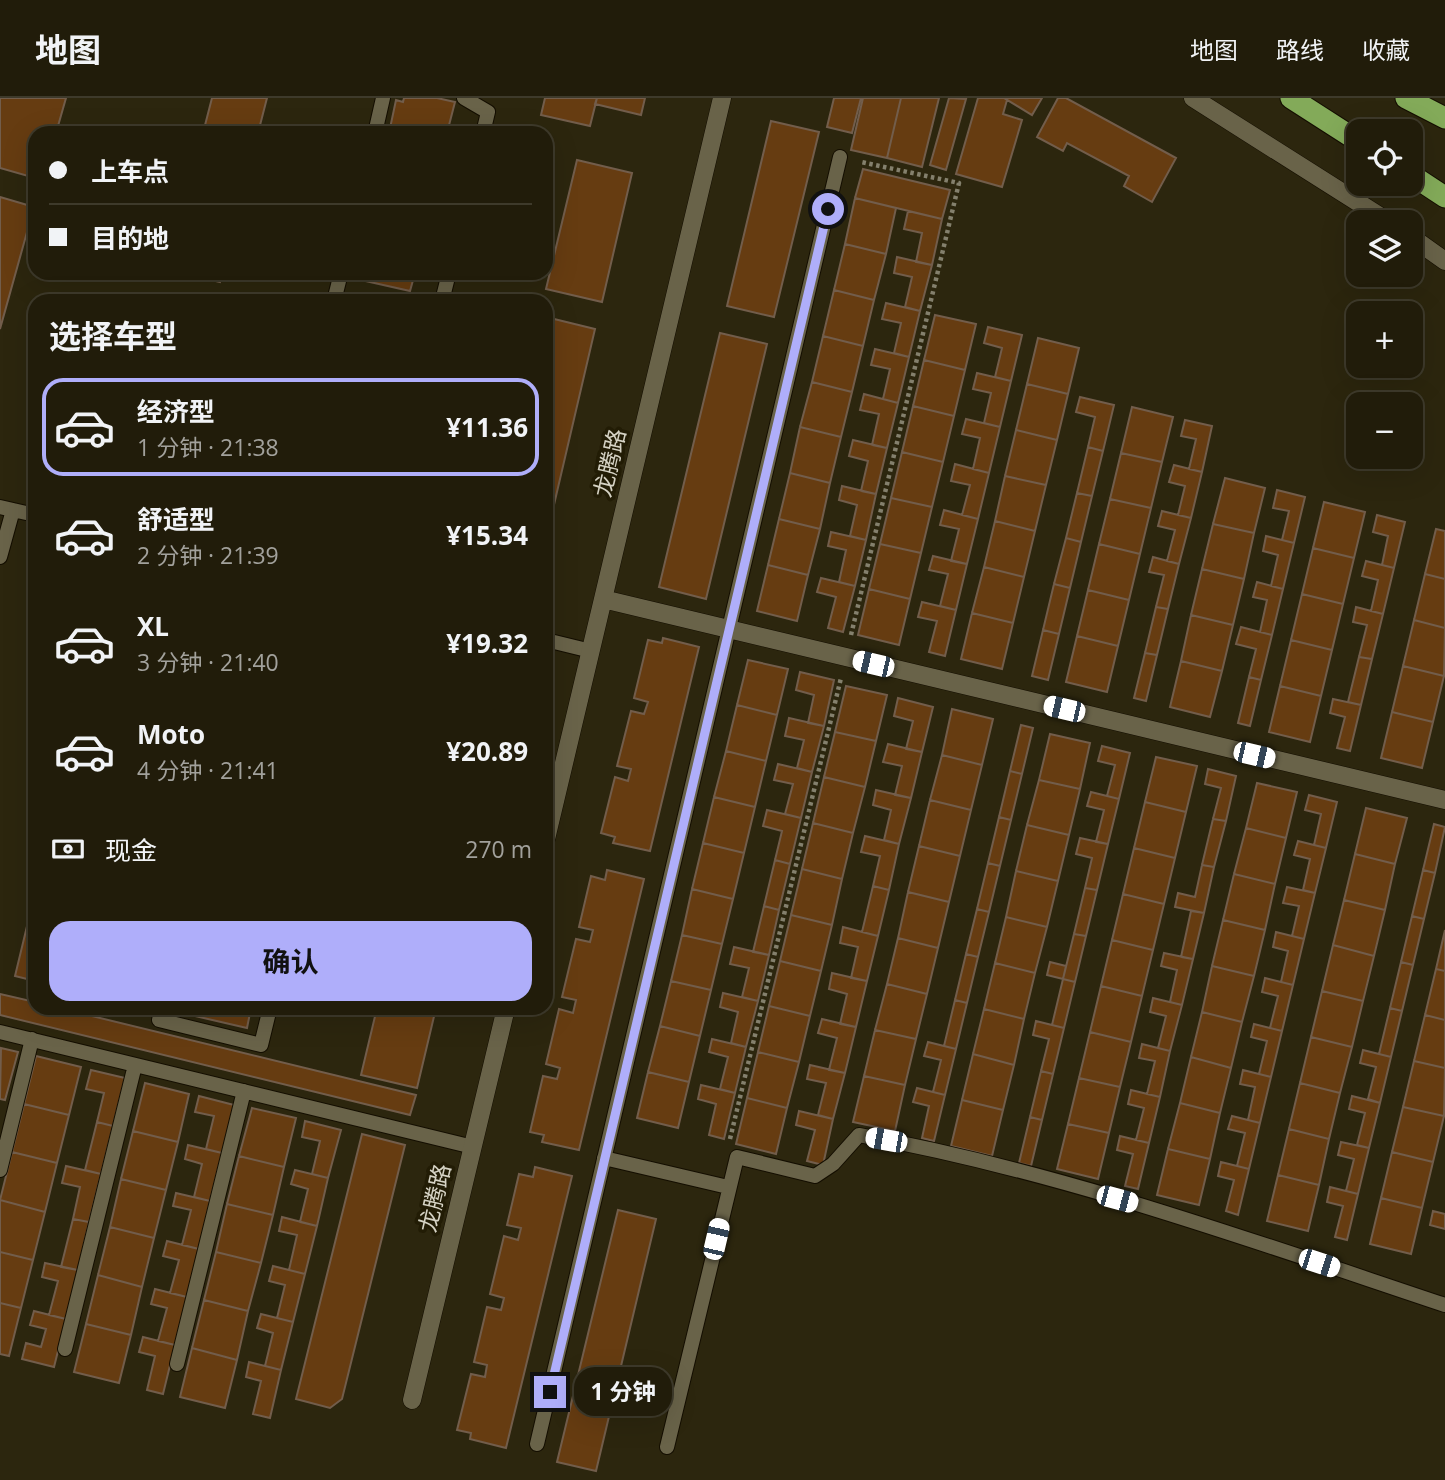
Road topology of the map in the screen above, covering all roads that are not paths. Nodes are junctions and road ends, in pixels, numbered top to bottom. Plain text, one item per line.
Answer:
1 (383, 98) edge
2 (464, 98) edge
3 (722, 98) edge
4 (1193, 98) edge
5 (1291, 98) edge
6 (1406, 98) edge
7 (1445, 118) edge
8 (377, 126) edge
9 (485, 126) edge
10 (1346, 133) edge
11 (840, 157) road end
12 (1423, 183) edge
13 (1445, 197) edge
14 (1370, 210) edge
15 (1423, 245) edge
16 (1445, 261) edge
17 (7, 508) edge
18 (28, 513) edge
19 (0, 557) edge
20 (603, 599) junction
21 (729, 629) junction
22 (553, 642) edge
23 (591, 651) junction
24 (1445, 800) edge
25 (553, 810) edge
26 (160, 1015) edge
27 (268, 1015) edge
28 (504, 1015) edge
29 (0, 1032) edge
30 (32, 1040) junction
31 (135, 1065) junction
32 (244, 1091) junction
33 (473, 1147) junction
34 (604, 1158) junction
35 (0, 1170) edge
36 (728, 1187) junction
37 (1445, 1305) edge
38 (65, 1349) dead end
39 (177, 1364) dead end
40 (412, 1400) dead end
41 (537, 1444) dead end
42 (667, 1447) dead end

1 - 8 lane
2 - 9 lane
3 - 20 street, 龙腾路
4 - 14 street
5 - 10 highway
6 - 7 highway
11 - 21 lane
12 - 13 highway
15 - 16 street
17 - 18 lane
17 - 19 lane
20 - 21 street
20 - 23 street, 龙腾路
21 - 24 street
21 - 34 lane
22 - 23 lane
23 - 25 street, 龙腾路
26 - 27 lane
28 - 33 street, 龙腾路
29 - 30 lane
30 - 31 lane
30 - 35 lane
31 - 32 lane
31 - 38 lane
32 - 33 lane
32 - 39 lane
33 - 40 street, 龙腾路
34 - 36 lane
34 - 41 lane
36 - 37 lane
36 - 42 lane

